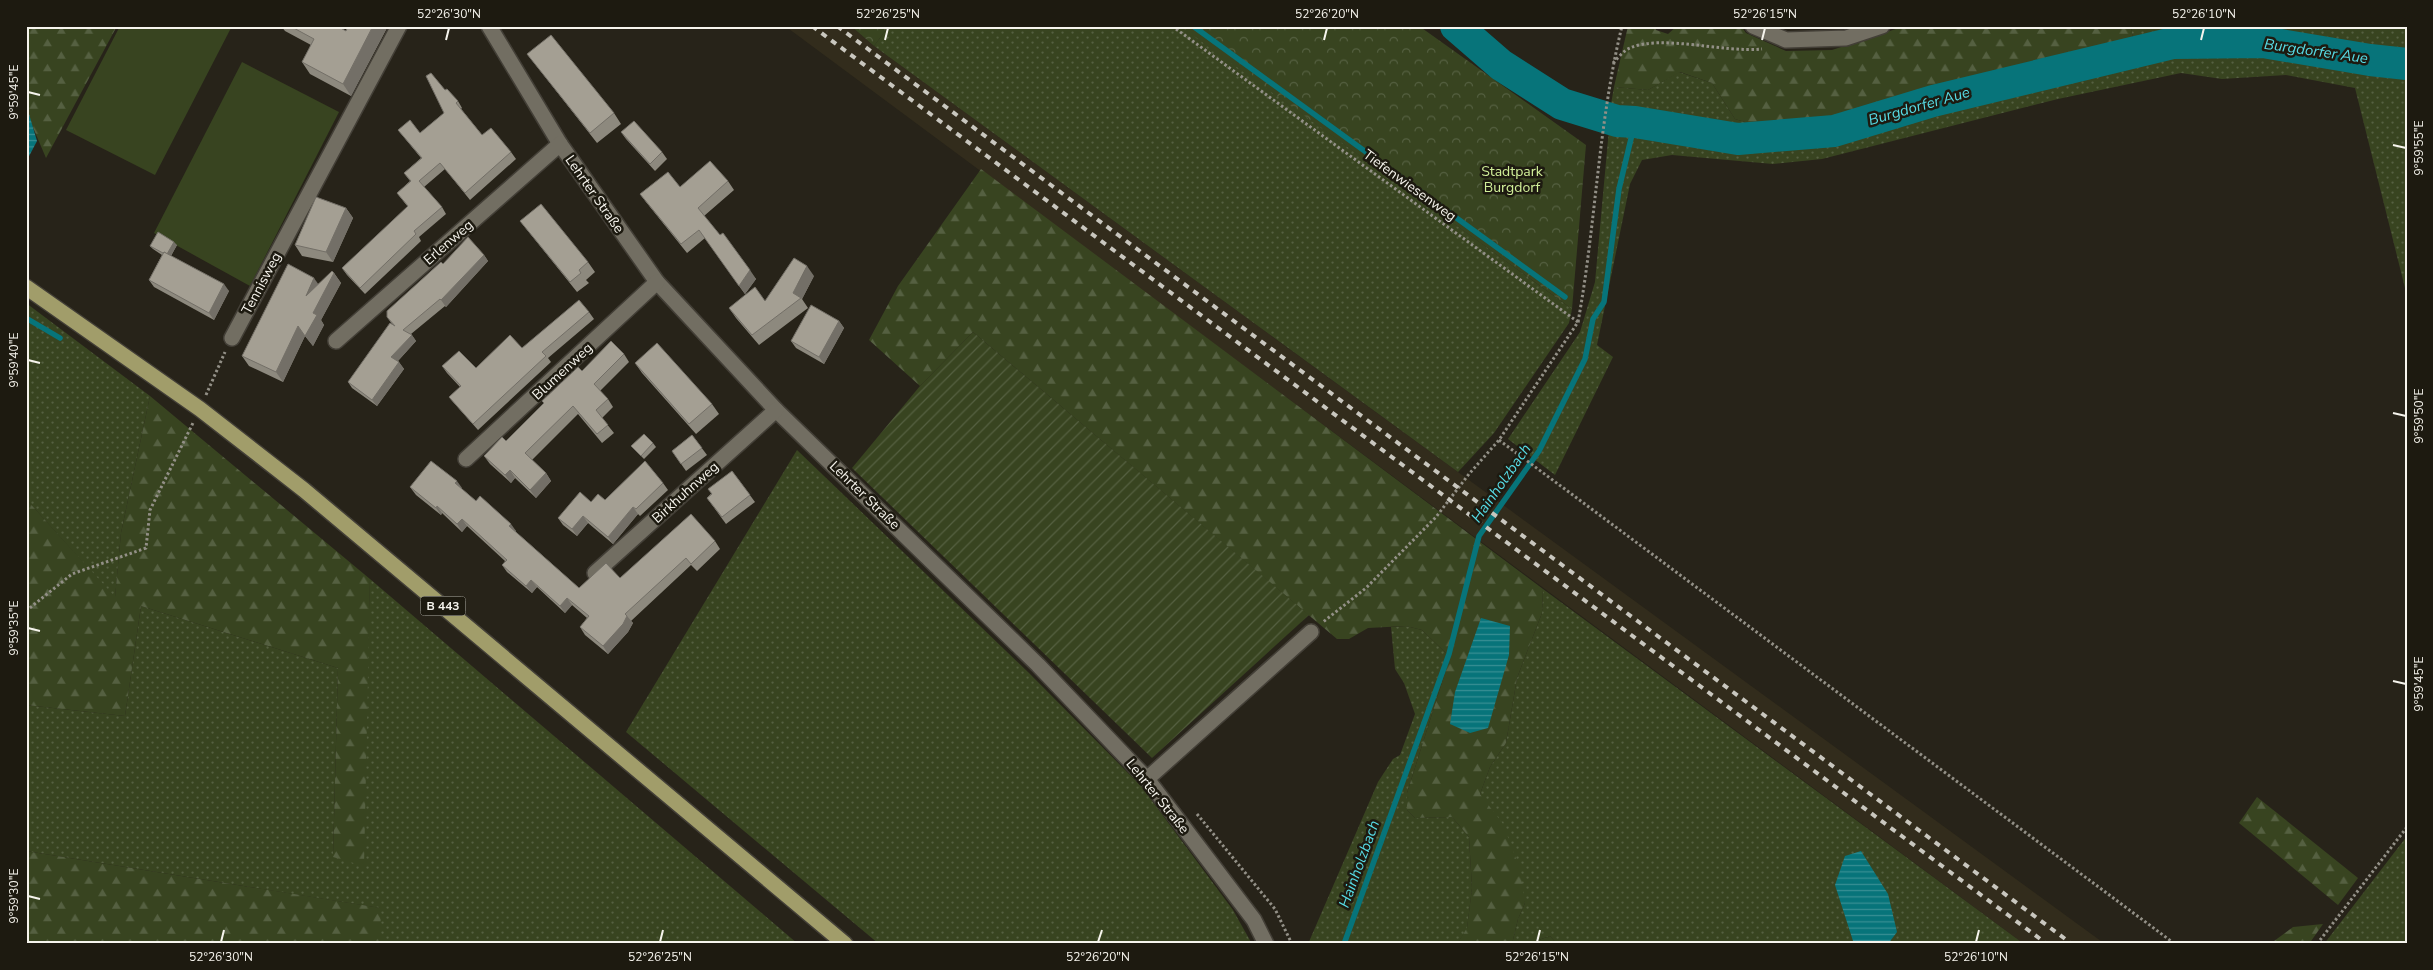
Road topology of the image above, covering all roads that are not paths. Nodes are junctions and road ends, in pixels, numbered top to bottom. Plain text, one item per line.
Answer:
1 (399, 26) edge
2 (489, 26) edge
3 (1753, 26) edge
4 (1882, 26) edge
5 (560, 144) junction
6 (658, 282) junction
7 (26, 287) edge
8 (232, 338) road end
9 (336, 341) dead end
10 (776, 410) junction
11 (466, 459) dead end
12 (595, 573) edge
13 (1311, 632) road end
14 (1148, 779) junction
15 (845, 944) edge
16 (1266, 944) edge

1 - 8 street, Tennisweg
2 - 5 street, Lehrter Straße
3 - 4 street
5 - 6 street, Lehrter Straße
5 - 9 street, Erlenweg
6 - 10 street, Lehrter Straße
6 - 11 street, Blumenweg
7 - 15 main road, B 443
10 - 12 street, Birkhuhnweg
10 - 14 street, Lehrter Straße
13 - 14 street
14 - 16 street, Lehrter Straße

